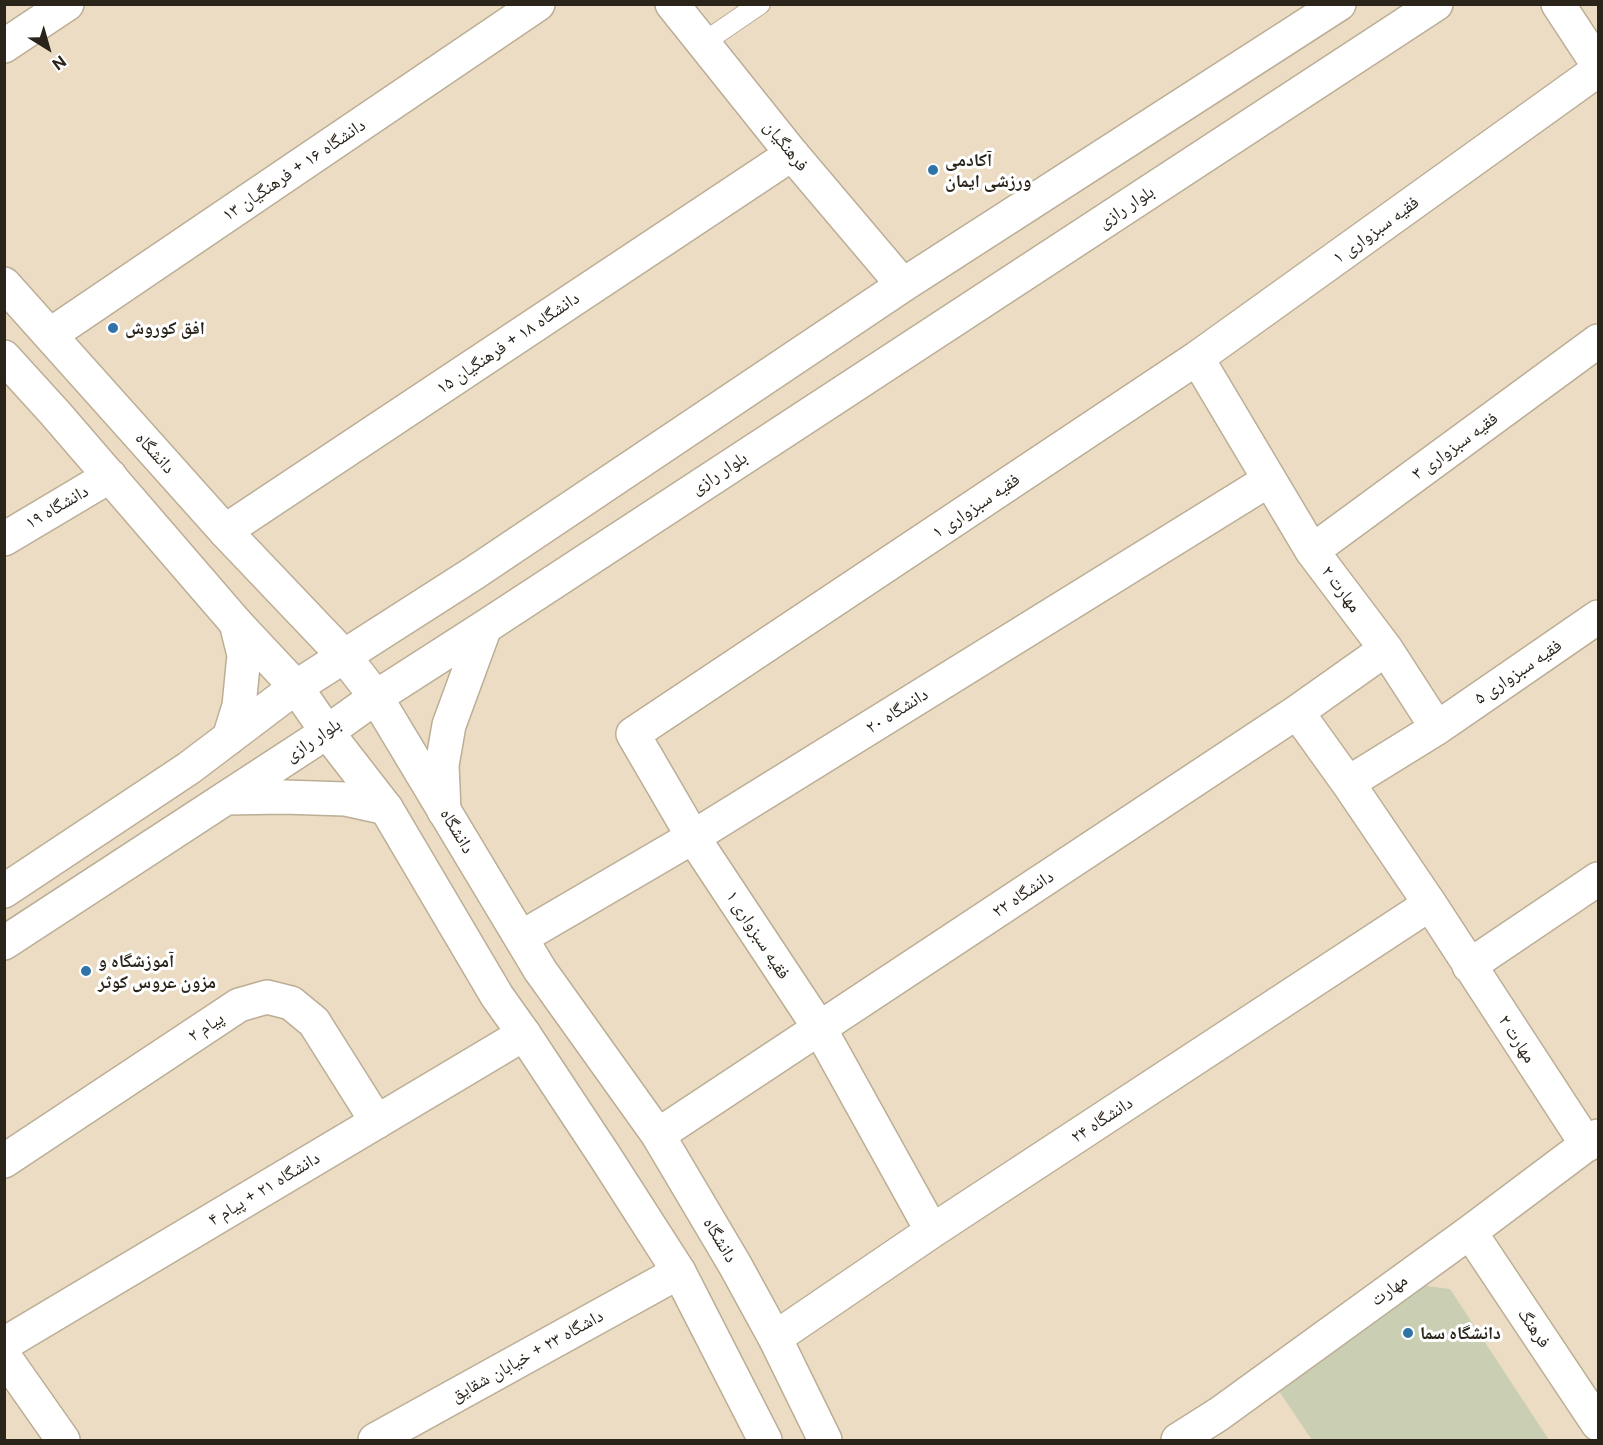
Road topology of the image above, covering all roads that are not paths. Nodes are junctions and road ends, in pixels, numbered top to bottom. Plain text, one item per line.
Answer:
1 (68, 4) edge
2 (538, 4) edge
3 (672, 4) edge
4 (760, 4) edge
5 (1339, 4) edge
6 (1436, 4) edge
7 (1558, 4) edge
8 (703, 43) junction
9 (4, 46) edge
10 (1599, 65) edge
11 (1599, 70) edge
12 (792, 154) junction
13 (4, 284) edge
14 (903, 285) junction
15 (50, 335) junction
16 (1599, 341) edge
17 (4, 357) edge
18 (1197, 358) junction
19 (94, 385) junction
20 (55, 413) junction
21 (110, 476) junction
22 (1269, 480) junction
23 (225, 531) junction
24 (4, 539) edge
25 (1312, 551) junction
26 (474, 573) junction
27 (1599, 617) edge
28 (494, 621) junction
29 (236, 623) junction
30 (1386, 649) junction
31 (344, 656) junction
32 (296, 687) junction
33 (376, 697) junction
34 (1297, 712) junction
35 (1437, 728) junction
36 (327, 732) junction
37 (229, 738) junction
38 (189, 768) junction
39 (1348, 783) junction
40 (221, 801) junction
41 (386, 807) junction
42 (444, 811) junction
43 (693, 837) junction
44 (1599, 879) edge
45 (4, 891) edge
46 (1430, 904) junction
47 (522, 937) junction
48 (4, 944) edge
49 (1469, 966) junction
50 (540, 970) junction
51 (497, 996) junction
52 (820, 1029) junction
53 (524, 1034) junction
54 (377, 1122) junction
55 (658, 1135) junction
56 (1593, 1141) edge
57 (4, 1161) edge
58 (932, 1231) junction
59 (1470, 1232) junction
60 (679, 1272) junction
61 (775, 1338) junction
62 (4, 1344) edge
63 (4, 1356) edge
64 (1599, 1424) edge
65 (63, 1440) edge
66 (375, 1440) edge
67 (765, 1440) edge
68 (825, 1440) edge
69 (1178, 1440) edge

1 - 9 street
2 - 15 street, دانشگاه ۱۶ + فرهنگیان ۱۳
3 - 8 street, فرهنگیان
4 - 8 lane
5 - 14 street
6 - 28 street, بلوار رازی
7 - 10 street
8 - 12 street, فرهنگیان
11 - 18 street, فقیه سبزواری ۱
12 - 14 street, فرهنگیان
12 - 23 street, دانشگاه ۱۸ + فرهنگیان ۱۵
13 - 15 street, دانشگاه
14 - 26 street
15 - 19 street, دانشگاه
16 - 25 street, فقیه سبزواری ۳
17 - 20 street
18 - 22 street, مهارت ۲
18 - 43 street, فقیه سبزواری ۱
19 - 20 street
19 - 23 street, دانشگاه
20 - 21 street
21 - 24 street, دانشگاه ۱۹
21 - 29 street
22 - 25 street, مهارت ۲
22 - 43 street, دانشگاه ۲۰
23 - 31 street, دانشگاه
25 - 30 street, مهارت ۲
26 - 28 street
26 - 31 street
27 - 35 street, فقیه سبزواری ۵
28 - 33 street, بلوار رازی
28 - 42 street
29 - 32 street
29 - 37 street
30 - 34 street, دانشگاه ۲۲
30 - 35 street, مهارت ۲
31 - 32 street
31 - 33 street, دانشگاه
32 - 36 street
32 - 37 street
33 - 36 street, بلوار رازی
33 - 42 street, دانشگاه
34 - 39 street, مهارت ۲
34 - 52 street, دانشگاه ۲۲
35 - 39 street
36 - 40 street, بلوار رازی
36 - 41 street
37 - 38 street
38 - 40 street
38 - 45 street
39 - 46 street, مهارت ۲
40 - 41 street
40 - 48 street, بلوار رازی
41 - 51 street
42 - 47 street, دانشگاه
43 - 47 street, دانشگاه ۲۰
43 - 52 street, فقیه سبزواری ۱
44 - 49 street
46 - 49 street, مهارت ۲
46 - 58 street, دانشگاه ۲۴
47 - 50 street, دانشگاه
49 - 56 street, مهارت ۲
50 - 51 street
50 - 55 street, دانشگاه
51 - 53 street
52 - 55 street, دانشگاه ۲۲
52 - 58 street, فقیه سبزواری ۱
53 - 54 street, دانشگاه ۲۱ + پیام ۴
53 - 60 street
54 - 57 street, پیام ۲
54 - 62 street, دانشگاه ۲۱ + پیام ۴
55 - 61 street, دانشگاه
56 - 59 street, مهارت
58 - 61 street, دانشگاه ۲۴
59 - 64 street, فرهنگ
59 - 69 street, مهارت
60 - 66 street, داشگاه ۲۳ + خیابان شقایق
60 - 67 street
61 - 68 street, دانشگاه
63 - 65 street

